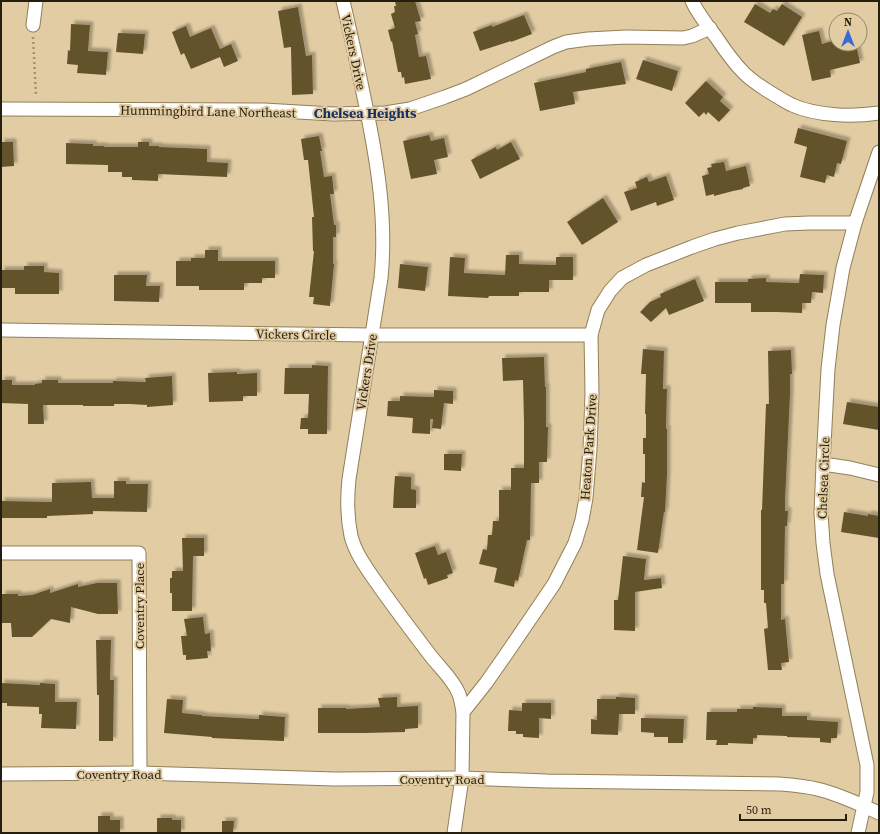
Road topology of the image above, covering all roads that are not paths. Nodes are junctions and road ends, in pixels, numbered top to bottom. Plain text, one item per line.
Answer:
1 (36, 1) edge
2 (343, 1) edge
3 (692, 1) edge
4 (32, 25) road end
5 (710, 28) junction
6 (1, 109) edge
7 (879, 112) edge
8 (368, 114) junction
9 (879, 152) edge
10 (855, 223) junction
11 (1, 330) edge
12 (372, 335) junction
13 (591, 335) junction
14 (823, 464) junction
15 (879, 475) edge
16 (1, 553) edge
17 (463, 712) junction
18 (1, 774) edge
19 (140, 774) junction
20 (462, 778) junction
21 (863, 806) junction
22 (879, 813) edge
23 (454, 833) edge
24 (858, 833) edge

1 - 4 street
2 - 8 street, Vickers Drive
3 - 5 street
5 - 7 street
5 - 8 street, Hummingbird Lane Northeast
6 - 8 street, Hummingbird Lane Northeast
8 - 12 street, Vickers Drive
9 - 10 street, Chelsea Circle
10 - 13 street, Heaton Park Drive
10 - 14 street, Chelsea Circle
11 - 12 street, Vickers Circle
12 - 13 street, Vickers Circle
12 - 17 street, Vickers Drive
13 - 17 street, Heaton Park Drive
14 - 15 street
14 - 21 street, Chelsea Circle
16 - 19 street, Coventry Place
17 - 20 street
18 - 19 street, Coventry Road
19 - 20 street, Coventry Road
20 - 21 street, Coventry Road
20 - 23 street
21 - 22 street, Coventry Road
21 - 24 street, Chelsea Circle

